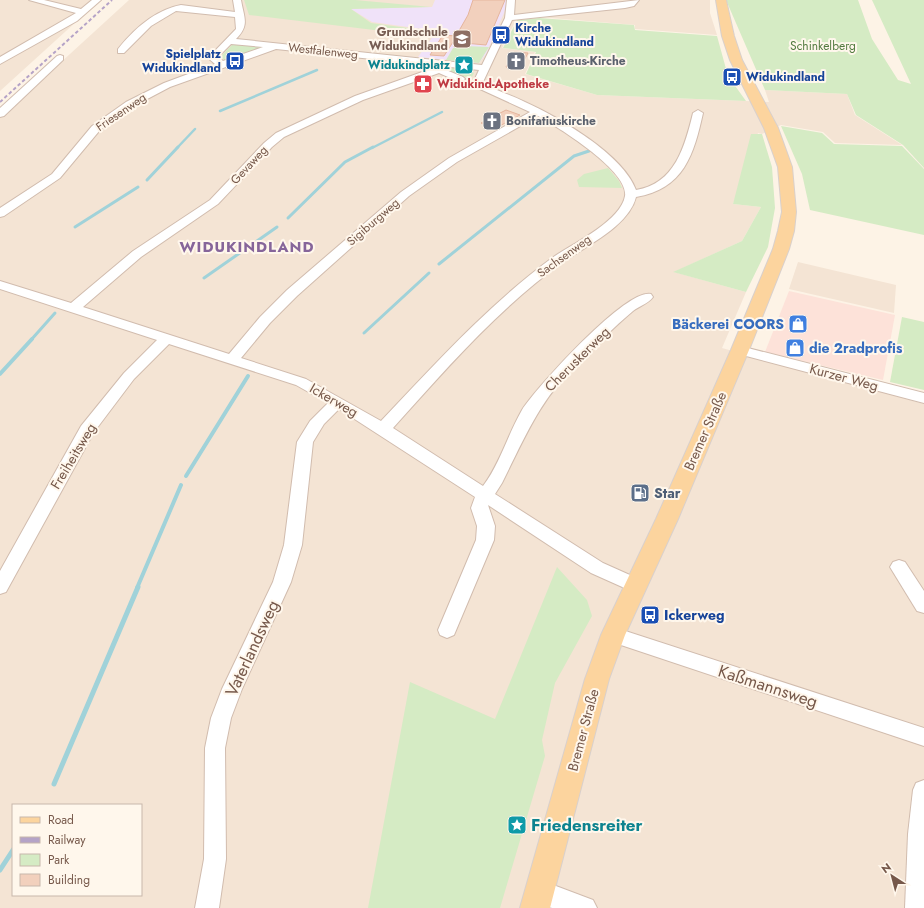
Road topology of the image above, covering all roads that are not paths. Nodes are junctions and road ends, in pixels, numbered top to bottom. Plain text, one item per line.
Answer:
1 (32, 0) edge
2 (97, 0) edge
3 (237, 0) edge
4 (511, 0) edge
5 (635, 0) edge
6 (721, 0) edge
7 (84, 12) junction
8 (240, 15) junction
9 (509, 18) junction
10 (229, 41) junction
11 (275, 46) junction
12 (121, 50) dead end
13 (60, 58) dead end
14 (0, 61) edge
15 (222, 65) junction
16 (444, 67) junction
17 (484, 68) junction
18 (460, 79) dead end
19 (538, 112) junction
20 (698, 113) dead end
21 (0, 114) edge
22 (631, 194) junction
23 (0, 213) edge
24 (0, 285) edge
25 (646, 297) dead end
26 (74, 308) junction
27 (166, 339) junction
28 (740, 350) junction
29 (231, 360) junction
30 (924, 398) edge
31 (338, 402) junction
32 (383, 429) junction
33 (485, 494) junction
34 (899, 567) dead end
35 (636, 585) junction
36 (0, 587) edge
37 (924, 606) edge
38 (447, 630) dead end
39 (613, 636) junction
40 (924, 737) edge
41 (924, 790) edge
42 (538, 900) edge
43 (207, 908) edge
44 (584, 908) edge
45 (917, 908) edge

1 - 7 street
2 - 7 street
3 - 8 street
4 - 9 street
5 - 9 street
6 - 28 main road, Bremer Straße
7 - 14 street
8 - 10 street
8 - 12 street
9 - 17 street
10 - 11 street, Westfalenweg
10 - 15 street
11 - 15 street, Friesenweg
11 - 16 street, Westfalenweg
13 - 21 street
15 - 23 street, Friesenweg
16 - 17 street
16 - 18 street
16 - 26 street, Gevaweg
17 - 19 street
19 - 22 street
19 - 29 street, Sigiburgweg
20 - 22 street
22 - 32 street, Sachsenweg
24 - 26 street, Ickerweg
25 - 33 street, Cheruskerweg
26 - 27 street, Ickerweg
27 - 29 street, Ickerweg
27 - 36 street, Freiheitsweg
28 - 30 street, Kurzer Weg
28 - 35 main road, Bremer Straße
29 - 31 street, Ickerweg
31 - 32 street, Ickerweg
31 - 43 street, Vaterlandsweg
32 - 33 street, Ickerweg
33 - 35 street, Ickerweg
33 - 38 street, Cheruskerweg
34 - 37 street
35 - 39 main road, Bremer Straße
39 - 40 street, Kaßmannsweg
39 - 42 main road, Bremer Straße
41 - 45 street
42 - 44 street

